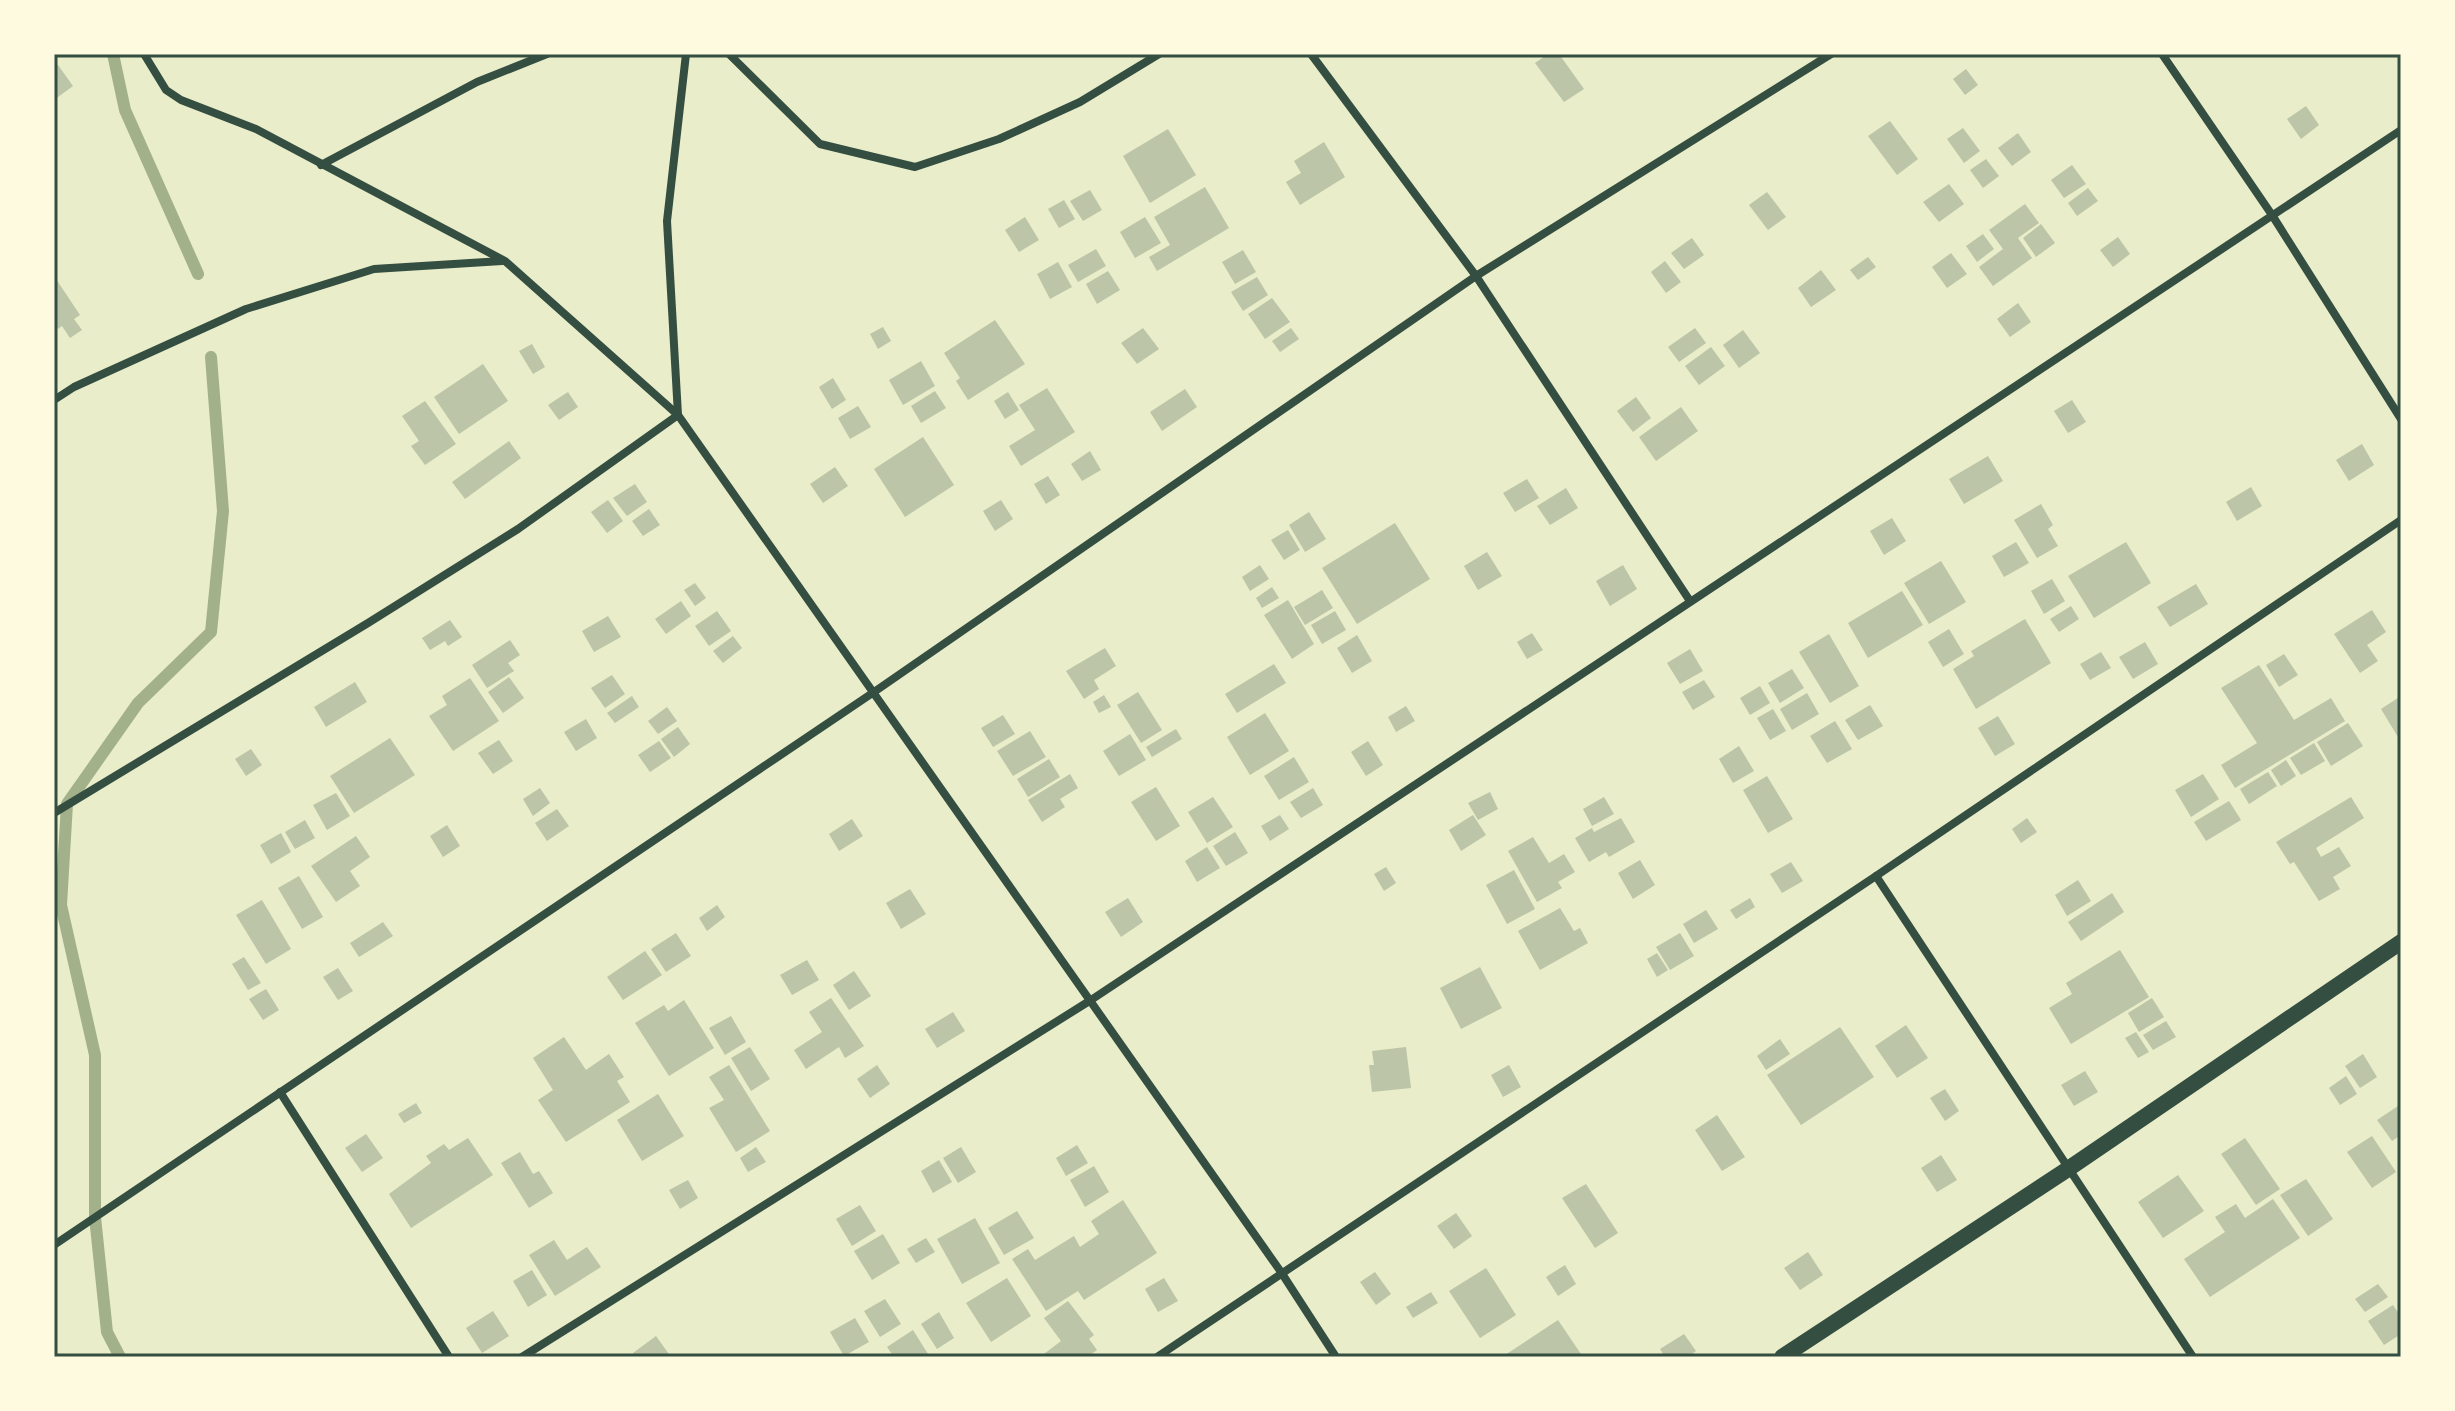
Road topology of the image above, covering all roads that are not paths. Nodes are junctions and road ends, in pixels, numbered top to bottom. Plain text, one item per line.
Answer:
1 (144, 54) edge
2 (547, 54) edge
3 (686, 54) edge
4 (729, 54) edge
5 (1159, 54) edge
6 (1311, 54) edge
7 (1831, 54) edge
8 (2162, 54) edge
9 (2401, 130) edge
10 (321, 165) junction
11 (2272, 215) junction
12 (505, 261) junction
13 (1476, 276) junction
14 (54, 400) edge
15 (678, 415) junction
16 (2401, 419) edge
17 (2401, 520) edge
18 (1690, 601) junction
19 (874, 692) junction
20 (54, 813) edge
21 (1876, 876) junction
22 (2401, 942) edge
23 (1091, 1000) junction
24 (280, 1092) junction
25 (2068, 1169) junction
26 (54, 1245) edge
27 (1281, 1272) junction
28 (449, 1357) edge
29 (522, 1357) edge
30 (1157, 1357) edge
31 (1336, 1357) edge
32 (1782, 1357) edge
33 (2193, 1357) edge

1 - 10 street
2 - 10 street
3 - 15 street
4 - 5 street
6 - 13 street
7 - 13 street
8 - 11 street
9 - 11 street
10 - 12 street
11 - 16 street
11 - 18 street
12 - 14 street
12 - 15 street
13 - 18 street
13 - 19 street
15 - 19 street
15 - 20 street
17 - 21 street
18 - 23 street
19 - 23 street
19 - 24 street
21 - 25 street
21 - 27 street
22 - 25 main road
23 - 27 street
23 - 29 street
24 - 26 street
24 - 28 street
25 - 32 main road
25 - 33 street
27 - 30 street
27 - 31 street

